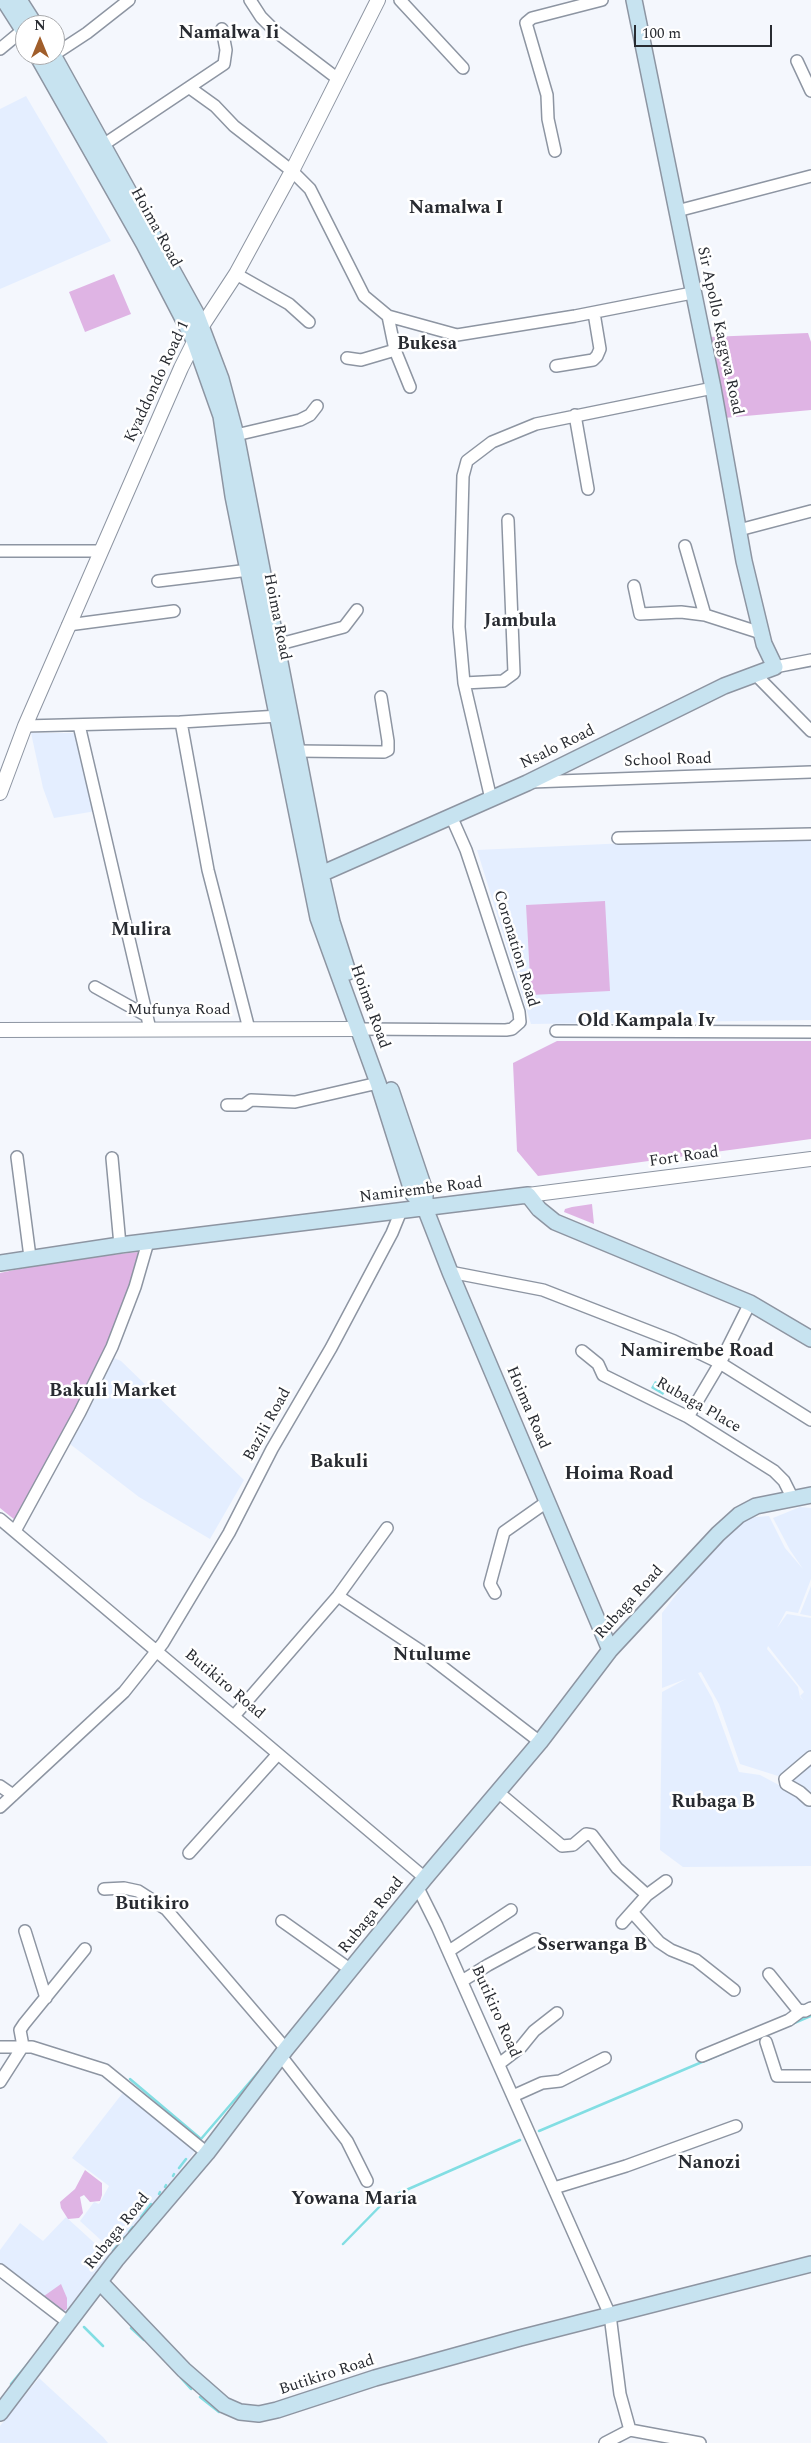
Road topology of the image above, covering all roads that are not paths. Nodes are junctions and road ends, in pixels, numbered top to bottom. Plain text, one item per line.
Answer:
1 (4, 0) edge
2 (19, 0) edge
3 (129, 0) edge
4 (250, 0) edge
5 (378, 0) edge
6 (400, 0) edge
7 (602, 0) edge
8 (634, 0) edge
9 (16, 15) edge
10 (24, 15) edge
11 (222, 29) dead end
12 (15, 38) edge
13 (65, 48) edge
14 (0, 49) edge
15 (797, 61) dead end
16 (43, 65) edge
17 (59, 65) edge
18 (463, 68) dead end
19 (338, 79) junction
20 (190, 88) junction
21 (811, 91) edge
22 (103, 145) junction
23 (556, 151) dead end
24 (292, 171) junction
25 (811, 176) edge
26 (677, 211) junction
27 (236, 274) junction
28 (692, 293) junction
29 (594, 313) junction
30 (388, 316) junction
31 (309, 322) dead end
32 (202, 326) junction
33 (194, 340) junction
34 (395, 350) junction
35 (347, 358) dead end
36 (556, 366) dead end
37 (410, 387) dead end
38 (713, 388) junction
39 (317, 406) dead end
40 (575, 415) junction
41 (236, 435) junction
42 (588, 489) dead end
43 (811, 511) edge
44 (508, 520) dead end
45 (739, 530) junction
46 (685, 546) dead end
47 (0, 551) edge
48 (101, 551) junction
49 (249, 570) junction
50 (158, 581) dead end
51 (634, 586) dead end
52 (357, 610) dead end
53 (174, 611) dead end
54 (705, 615) junction
55 (68, 624) junction
56 (762, 633) junction
57 (276, 645) junction
58 (811, 660) edge
59 (775, 666) junction
60 (756, 674) junction
61 (464, 683) junction
62 (381, 697) dead end
63 (279, 716) junction
64 (181, 722) junction
65 (79, 725) junction
66 (25, 726) junction
67 (811, 731) edge
68 (296, 751) junction
69 (811, 772) edge
70 (527, 782) junction
71 (0, 793) edge
72 (491, 798) junction
73 (451, 816) junction
74 (811, 834) edge
75 (618, 838) dead end
76 (321, 874) junction
77 (95, 987) dead end
78 (149, 1022) junction
79 (249, 1029) junction
80 (363, 1029) junction
81 (0, 1030) edge
82 (556, 1031) dead end
83 (811, 1032) edge
84 (378, 1082) junction
85 (227, 1105) dead end
86 (17, 1157) dead end
87 (112, 1158) dead end
88 (811, 1159) edge
89 (562, 1191) junction
90 (528, 1195) junction
91 (425, 1208) junction
92 (539, 1209) junction
93 (401, 1211) junction
94 (148, 1242) junction
95 (120, 1245) junction
96 (30, 1257) junction
97 (0, 1263) edge
98 (450, 1272) junction
99 (750, 1303) junction
100 (811, 1339) edge
101 (582, 1351) dead end
102 (720, 1363) junction
103 (688, 1417) junction
104 (811, 1420) edge
105 (811, 1495) edge
106 (792, 1497) junction
107 (548, 1501) junction
108 (0, 1519) edge
109 (387, 1528) dead end
110 (15, 1531) junction
111 (495, 1593) dead end
112 (338, 1596) junction
113 (610, 1650) junction
114 (157, 1651) junction
115 (234, 1716) junction
116 (540, 1742) junction
117 (278, 1754) junction
118 (811, 1757) edge
119 (0, 1786) edge
120 (498, 1792) junction
121 (13, 1795) junction
122 (809, 1800) dead end
123 (0, 1807) edge
124 (189, 1853) dead end
125 (666, 1881) dead end
126 (421, 1883) junction
127 (104, 1889) dead end
128 (647, 1895) junction
129 (511, 1910) dead end
130 (632, 1912) junction
131 (282, 1920) dead end
132 (622, 1923) dead end
133 (25, 1931) dead end
134 (536, 1939) dead end
135 (86, 1949) dead end
136 (448, 1951) junction
137 (351, 1970) junction
138 (769, 1974) dead end
139 (462, 1981) junction
140 (734, 1990) dead end
141 (46, 1998) junction
142 (806, 2009) edge
143 (557, 2013) dead end
144 (766, 2042) dead end
145 (23, 2046) junction
146 (0, 2047) edge
147 (284, 2053) junction
148 (702, 2056) dead end
149 (605, 2058) dead end
150 (499, 2064) junction
151 (811, 2076) edge
152 (0, 2082) edge
153 (513, 2096) junction
154 (736, 2126) dead end
155 (206, 2153) junction
156 (367, 2181) dead end
157 (554, 2188) junction
158 (811, 2264) edge
159 (0, 2270) edge
160 (100, 2282) junction
161 (610, 2315) junction
162 (69, 2323) junction
163 (0, 2413) edge
164 (630, 2430) junction
165 (605, 2443) edge
166 (700, 2443) edge

1 - 9 main road
2 - 10 main road
3 - 13 street
4 - 19 street
5 - 19 street, Kyaddondo Road 1
6 - 18 street
7 - 23 street
8 - 26 main road, Sir Apollo Kaggwa Road
11 - 20 street
12 - 14 street
15 - 21 street
16 - 33 main road, Hoima Road
17 - 22 main road, Hoima Road
19 - 24 street, Kyaddondo Road 1
20 - 22 street
20 - 24 street
22 - 32 main road, Hoima Road
24 - 27 street, Kyaddondo Road 1
24 - 30 street
25 - 26 street
26 - 28 main road, Sir Apollo Kaggwa Road
27 - 31 street
27 - 32 street, Kyaddondo Road 1
28 - 29 street
28 - 38 main road, Sir Apollo Kaggwa Road
29 - 30 street
29 - 36 street
30 - 34 street
32 - 33 street, Kyaddondo Road 1
32 - 41 main road, Hoima Road
33 - 48 street, Kyaddondo Road 1
33 - 49 main road, Hoima Road
34 - 35 street
34 - 37 street
38 - 40 street
38 - 45 main road, Sir Apollo Kaggwa Road
39 - 41 street
40 - 42 street
40 - 61 street
41 - 57 main road, Hoima Road
43 - 45 street
44 - 61 street
45 - 56 main road, Sir Apollo Kaggwa Road
46 - 54 street
47 - 48 street
48 - 55 street, Kyaddondo Road 1
49 - 50 street
49 - 63 main road, Hoima Road
51 - 54 street
52 - 57 street
53 - 55 street
54 - 56 street
55 - 66 street, Kyaddondo Road 1
56 - 59 main road, Sir Apollo Kaggwa Road
57 - 68 main road, Hoima Road
58 - 59 street, Nsalo Road
59 - 60 main road, Nsalo Road
60 - 67 street
60 - 70 main road, Nsalo Road
61 - 72 street
62 - 68 street
63 - 64 street
63 - 80 main road, Hoima Road
64 - 65 street
64 - 79 street
65 - 66 street
65 - 78 street
66 - 71 street, Kyaddondo Road 1
68 - 76 main road, Hoima Road
69 - 70 street, School Road
70 - 72 main road, Nsalo Road
72 - 73 main road, Nsalo Road
73 - 76 main road, Nsalo Road
73 - 80 street, Coronation Road
74 - 75 street
76 - 80 main road, Hoima Road
77 - 78 street
78 - 79 street, Mufunya Road
78 - 81 street, Mufunya Road
79 - 80 street, Mufunya Road
80 - 84 main road, Hoima Road
80 - 91 main road, Hoima Road
82 - 83 street
84 - 85 street
84 - 91 main road, Hoima Road
86 - 96 street
87 - 95 street
88 - 89 street, Fort Road
89 - 90 street, Fort Road
89 - 92 street
90 - 91 main road, Namirembe Road
90 - 92 main road
91 - 93 main road, Namirembe Road
91 - 98 main road, Hoima Road
92 - 99 main road
93 - 94 main road, Namirembe Road
93 - 114 street, Bazili Road
94 - 95 main road, Namirembe Road
94 - 110 street
95 - 96 main road, Namirembe Road
96 - 97 main road, Namirembe Road
98 - 102 street
98 - 107 main road, Hoima Road
99 - 100 main road
99 - 102 street
101 - 103 street, Rubaga Place
102 - 103 street
102 - 104 street
103 - 106 street, Rubaga Place
105 - 106 main road, Rubaga Road
106 - 113 main road, Rubaga Road
107 - 111 street
107 - 113 main road, Hoima Road
108 - 110 street, Butikiro Road
109 - 112 street
110 - 114 street, Butikiro Road
112 - 115 street
112 - 116 street
113 - 116 main road, Rubaga Road
114 - 115 street, Butikiro Road
114 - 121 street, Bazili Road
115 - 117 street, Butikiro Road
116 - 120 main road, Rubaga Road
117 - 124 street
117 - 126 street, Butikiro Road
118 - 122 street
119 - 121 street
120 - 126 main road, Rubaga Road
120 - 128 street
121 - 123 street, Bazili Road
125 - 128 street
126 - 136 street, Butikiro Road
126 - 137 main road, Rubaga Road
127 - 147 street
128 - 130 street
129 - 136 street
130 - 132 street
130 - 140 street
131 - 137 street
133 - 141 street
134 - 139 street
135 - 141 street
136 - 139 street, Butikiro Road
137 - 147 main road, Rubaga Road
138 - 142 street
139 - 150 street, Butikiro Road
141 - 145 street
142 - 148 street
143 - 150 street
144 - 151 street
145 - 146 street
145 - 152 street
145 - 155 street
147 - 155 main road, Rubaga Road
147 - 156 street
149 - 153 street
150 - 153 street, Butikiro Road
153 - 157 street, Butikiro Road
154 - 157 street
155 - 160 main road, Rubaga Road
157 - 161 street, Butikiro Road
158 - 161 main road, Butikiro Road
159 - 162 street
160 - 161 main road, Butikiro Road
160 - 162 main road, Rubaga Road
161 - 164 street
162 - 163 main road, Rubaga Road
164 - 165 street
164 - 166 street

